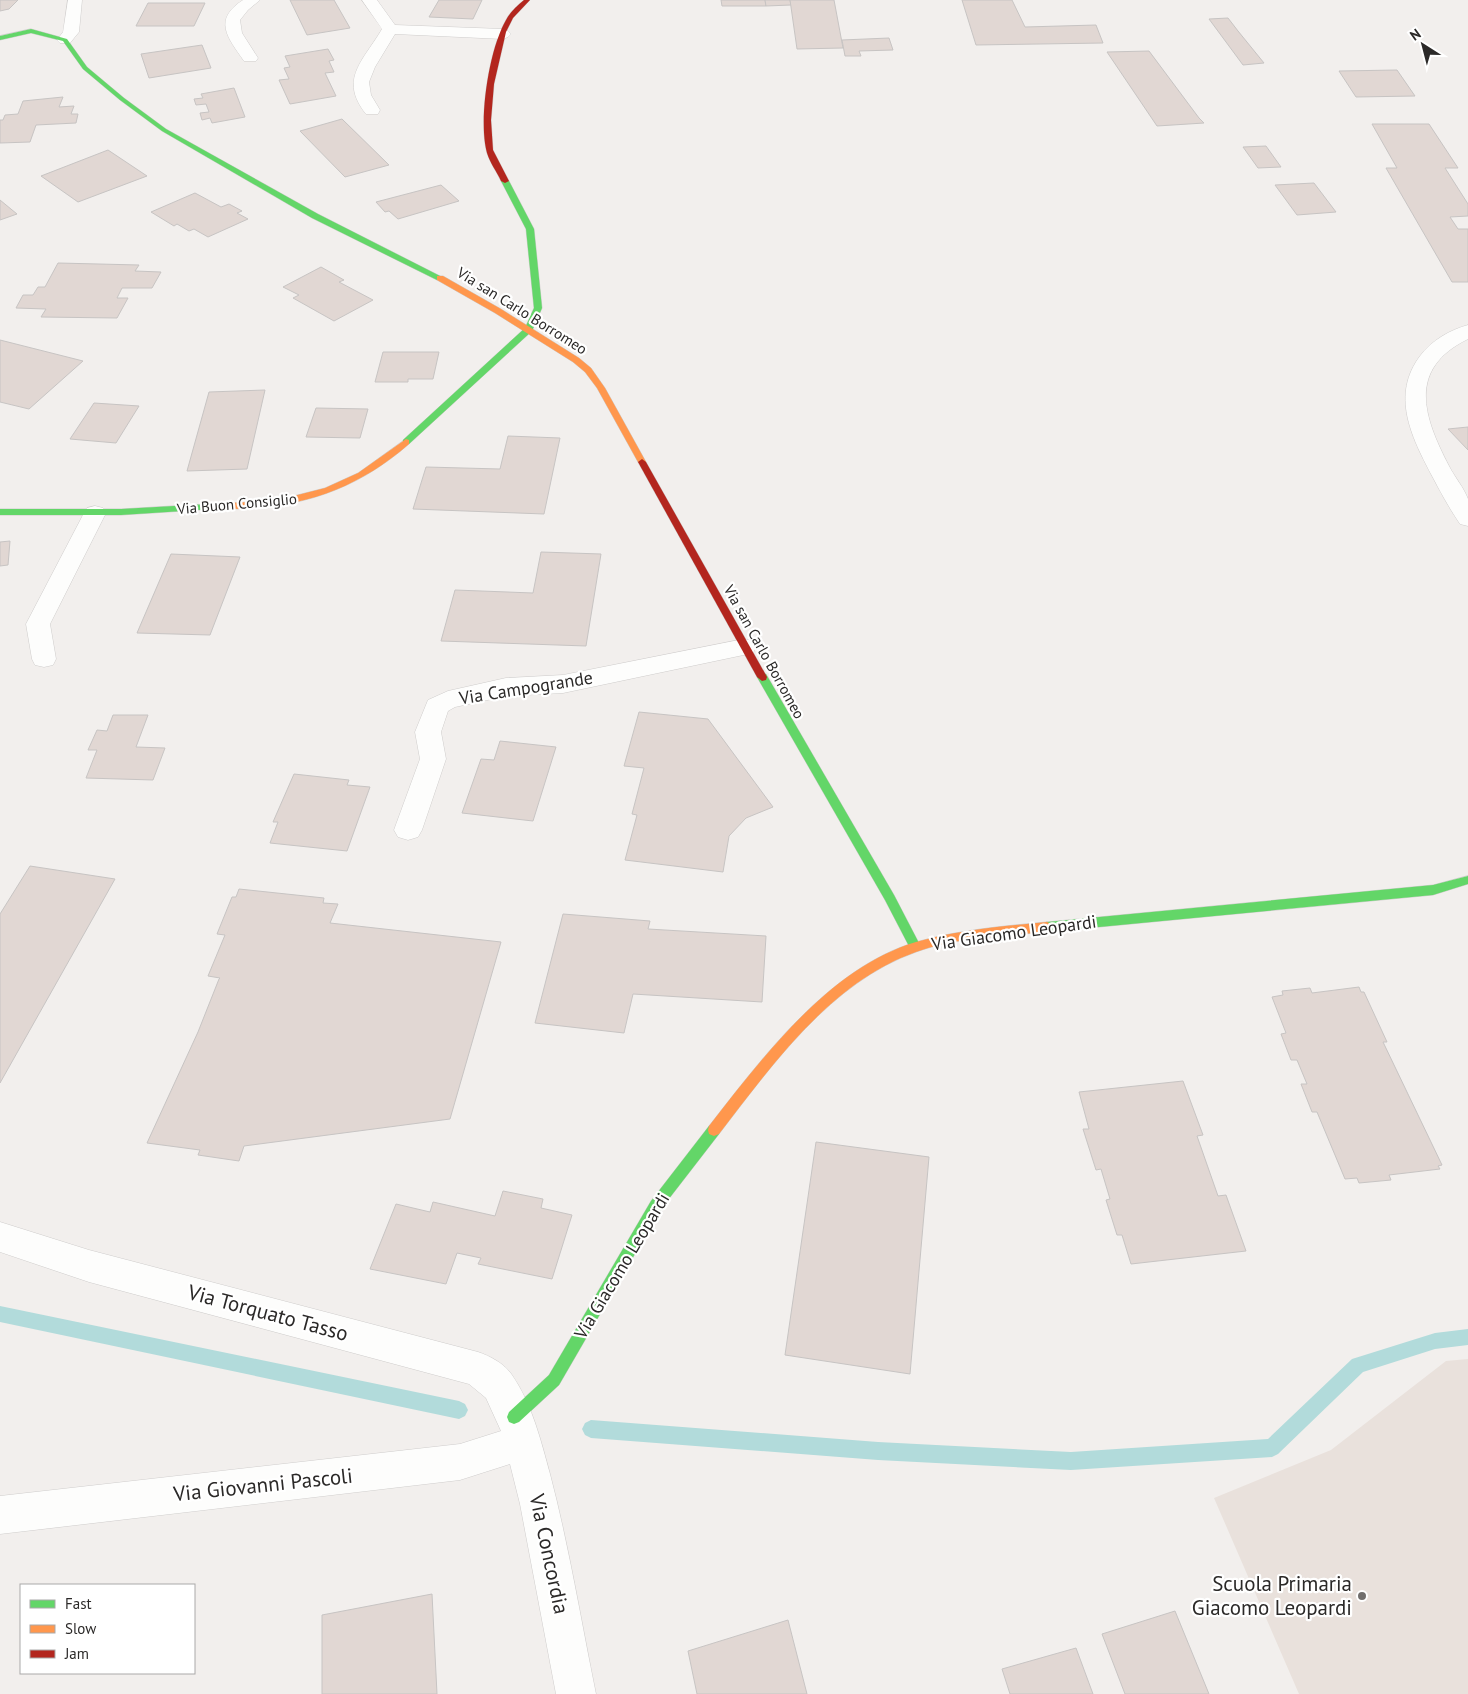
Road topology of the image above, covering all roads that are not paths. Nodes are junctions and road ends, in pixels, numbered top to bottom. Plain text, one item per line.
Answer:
1 (74, 0) edge
2 (253, 0) edge
3 (370, 0) edge
4 (527, 0) edge
5 (390, 29) junction
6 (503, 34) junction
7 (0, 38) edge
8 (65, 40) junction
9 (250, 58) dead end
10 (372, 110) dead end
11 (529, 329) junction
12 (1468, 331) edge
13 (0, 512) edge
14 (95, 513) junction
15 (1468, 519) edge
16 (744, 647) junction
17 (44, 659) dead end
18 (408, 830) dead end
19 (1468, 880) edge
20 (915, 947) junction
21 (0, 1237) edge
22 (518, 1430) junction
23 (0, 1515) edge
24 (576, 1694) edge

1 - 8 street
2 - 9 street
3 - 5 street
4 - 6 street
5 - 6 street
5 - 10 street
6 - 11 street
7 - 8 street
8 - 11 street, Via san Carlo Borromeo
11 - 14 street, Via Buon Consiglio
11 - 16 street, Via san Carlo Borromeo
12 - 15 street
13 - 14 street, Via Buon Consiglio
14 - 17 street
16 - 18 street, Via Campogrande
16 - 20 street, Via san Carlo Borromeo
19 - 20 street, Via Giacomo Leopardi
20 - 22 street, Via Giacomo Leopardi
21 - 22 street, Via Torquato Tasso
22 - 23 street, Via Giovanni Pascoli
22 - 24 street, Via Concordia

